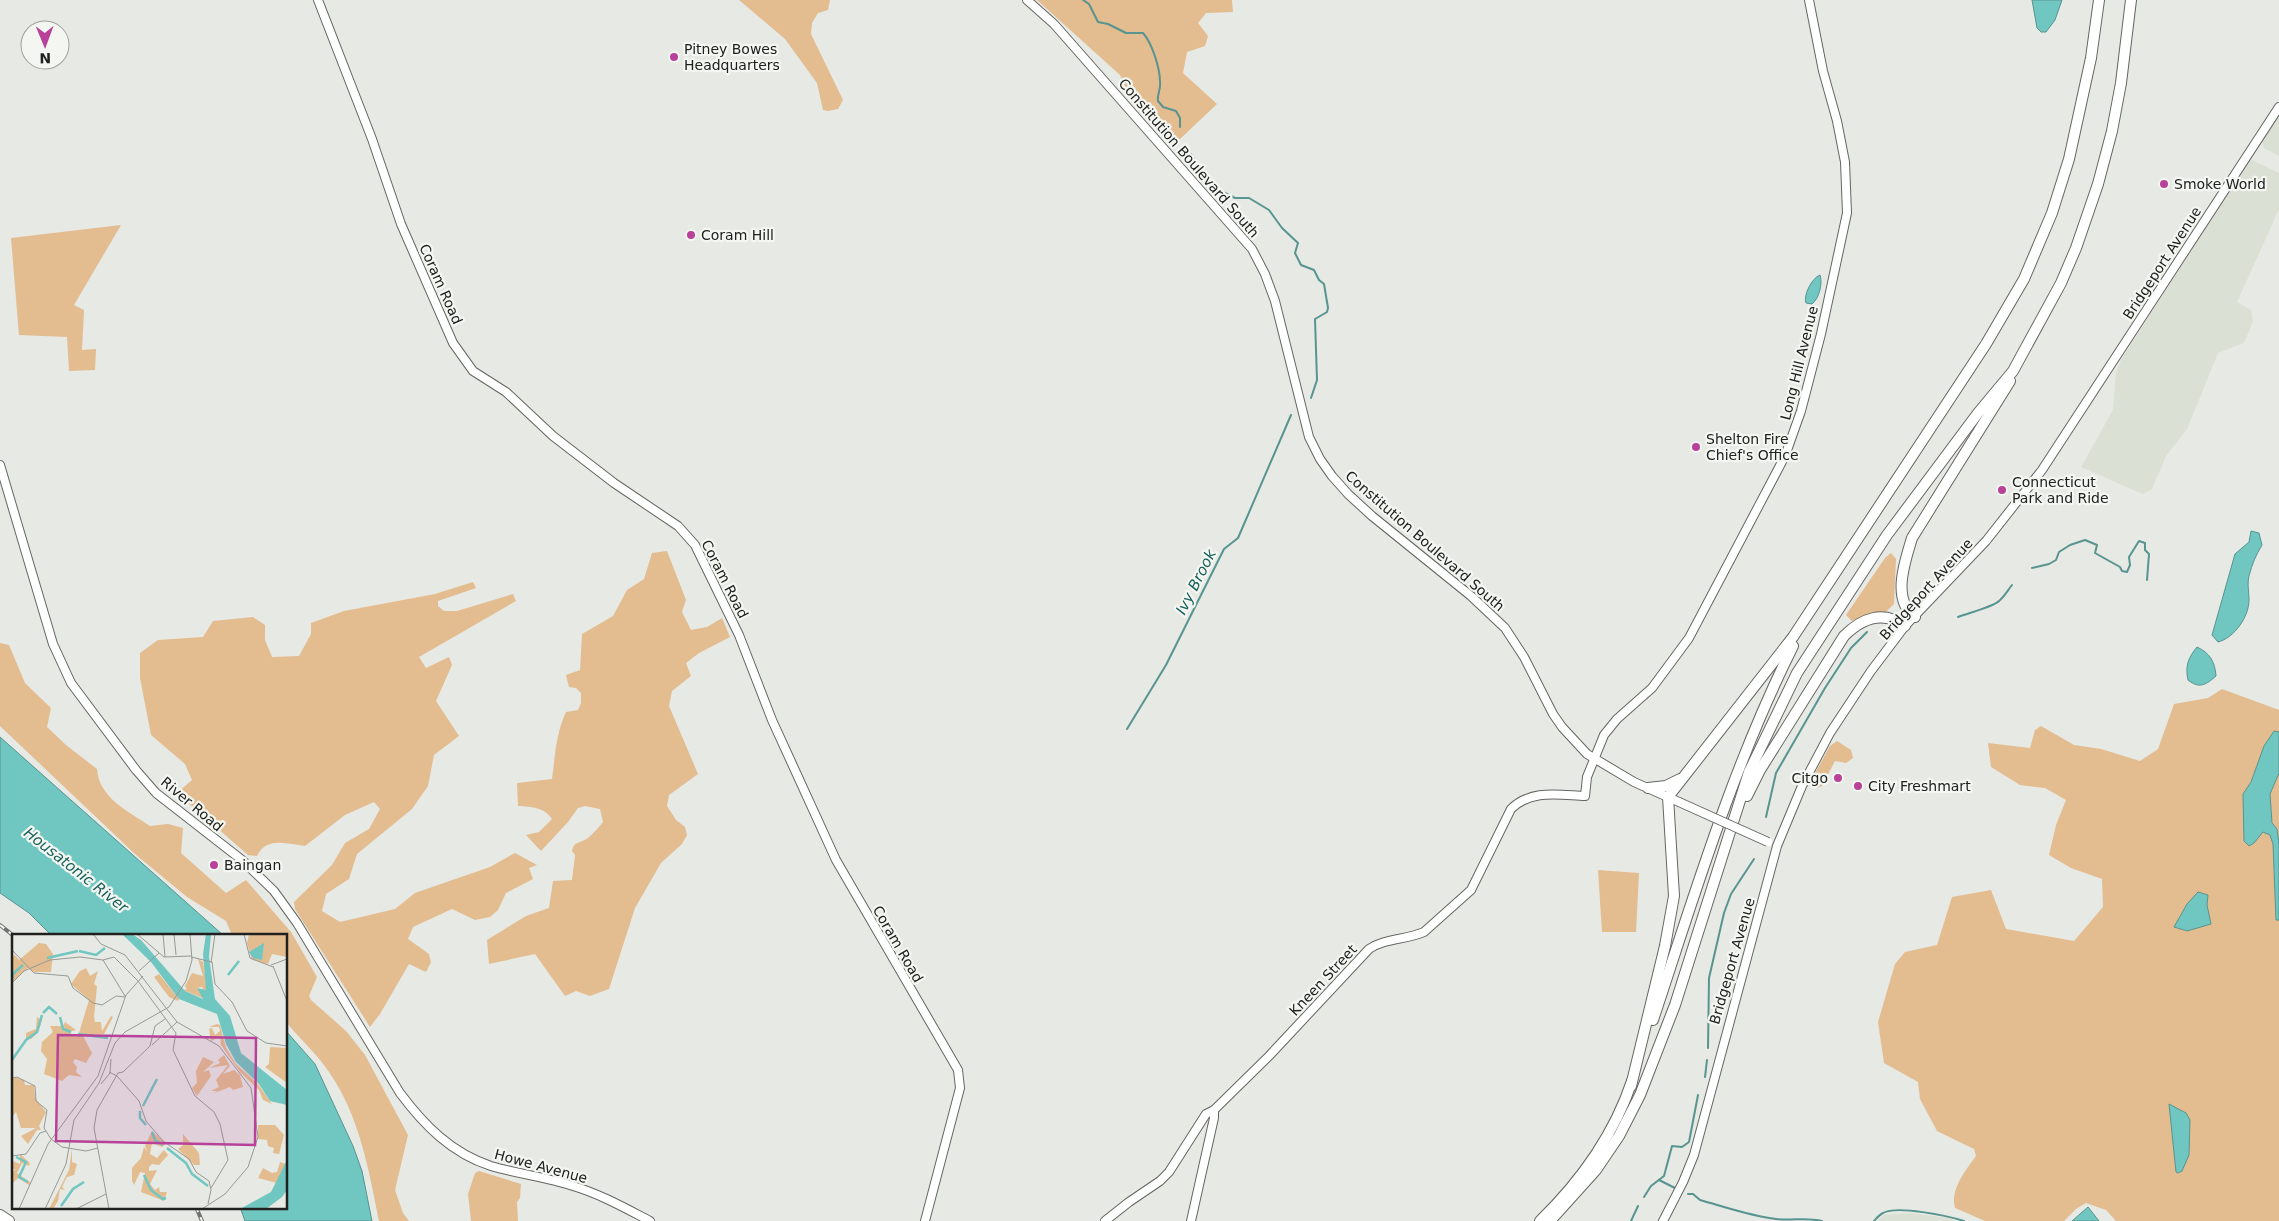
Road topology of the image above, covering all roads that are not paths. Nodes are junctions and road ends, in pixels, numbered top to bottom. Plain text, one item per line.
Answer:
1 (318, 0) edge
2 (1027, 0) edge
3 (1808, 0) edge
4 (2099, 0) edge
5 (2131, 0) edge
6 (2279, 107) edge
7 (2013, 371) junction
8 (0, 465) edge
9 (1820, 595) junction
10 (1914, 617) junction
11 (1905, 626) junction
12 (1593, 759) junction
13 (1683, 777) junction
14 (1648, 788) junction
15 (1585, 796) joint
16 (1668, 797) junction
17 (1730, 834) junction
18 (1777, 846) junction
19 (1631, 1086) junction
20 (1214, 1110) junction
21 (428, 1128) joint
22 (1578, 1186) junction
23 (1563, 1203) junction
24 (0, 1215) edge
25 (9, 1221) edge
26 (650, 1221) edge
27 (925, 1221) edge
28 (1105, 1221) edge
29 (1191, 1221) edge
30 (1540, 1221) edge
31 (1550, 1221) edge
32 (1663, 1221) edge

1 - 27 main road, Coram Road
2 - 12 main road, Constitution Boulevard South
3 - 12 main road, Long Hill Avenue
4 - 9 highway
5 - 7 highway
6 - 10 main road, Bridgeport Avenue
7 - 10 highway
7 - 17 highway
8 - 21 main road, River Road
9 - 13 highway
9 - 19 highway
10 - 11 main road, Bridgeport Avenue
11 - 17 highway
11 - 18 main road, Bridgeport Avenue
12 - 14 main road, Constitution Boulevard South
12 - 15 main road, Long Hill Avenue
13 - 14 highway
13 - 16 highway
14 - 16 main road, Constitution Boulevard South
15 - 20 main road, Kneen Street
16 - 18 main road, Constitution Boulevard South, bridge
16 - 19 highway
17 - 22 highway
18 - 32 main road, Bridgeport Avenue
19 - 22 highway
20 - 28 main road, Kneen Street
20 - 29 main road
21 - 26 main road, Howe Avenue
22 - 23 highway
23 - 30 highway
23 - 31 highway
24 - 25 highway

